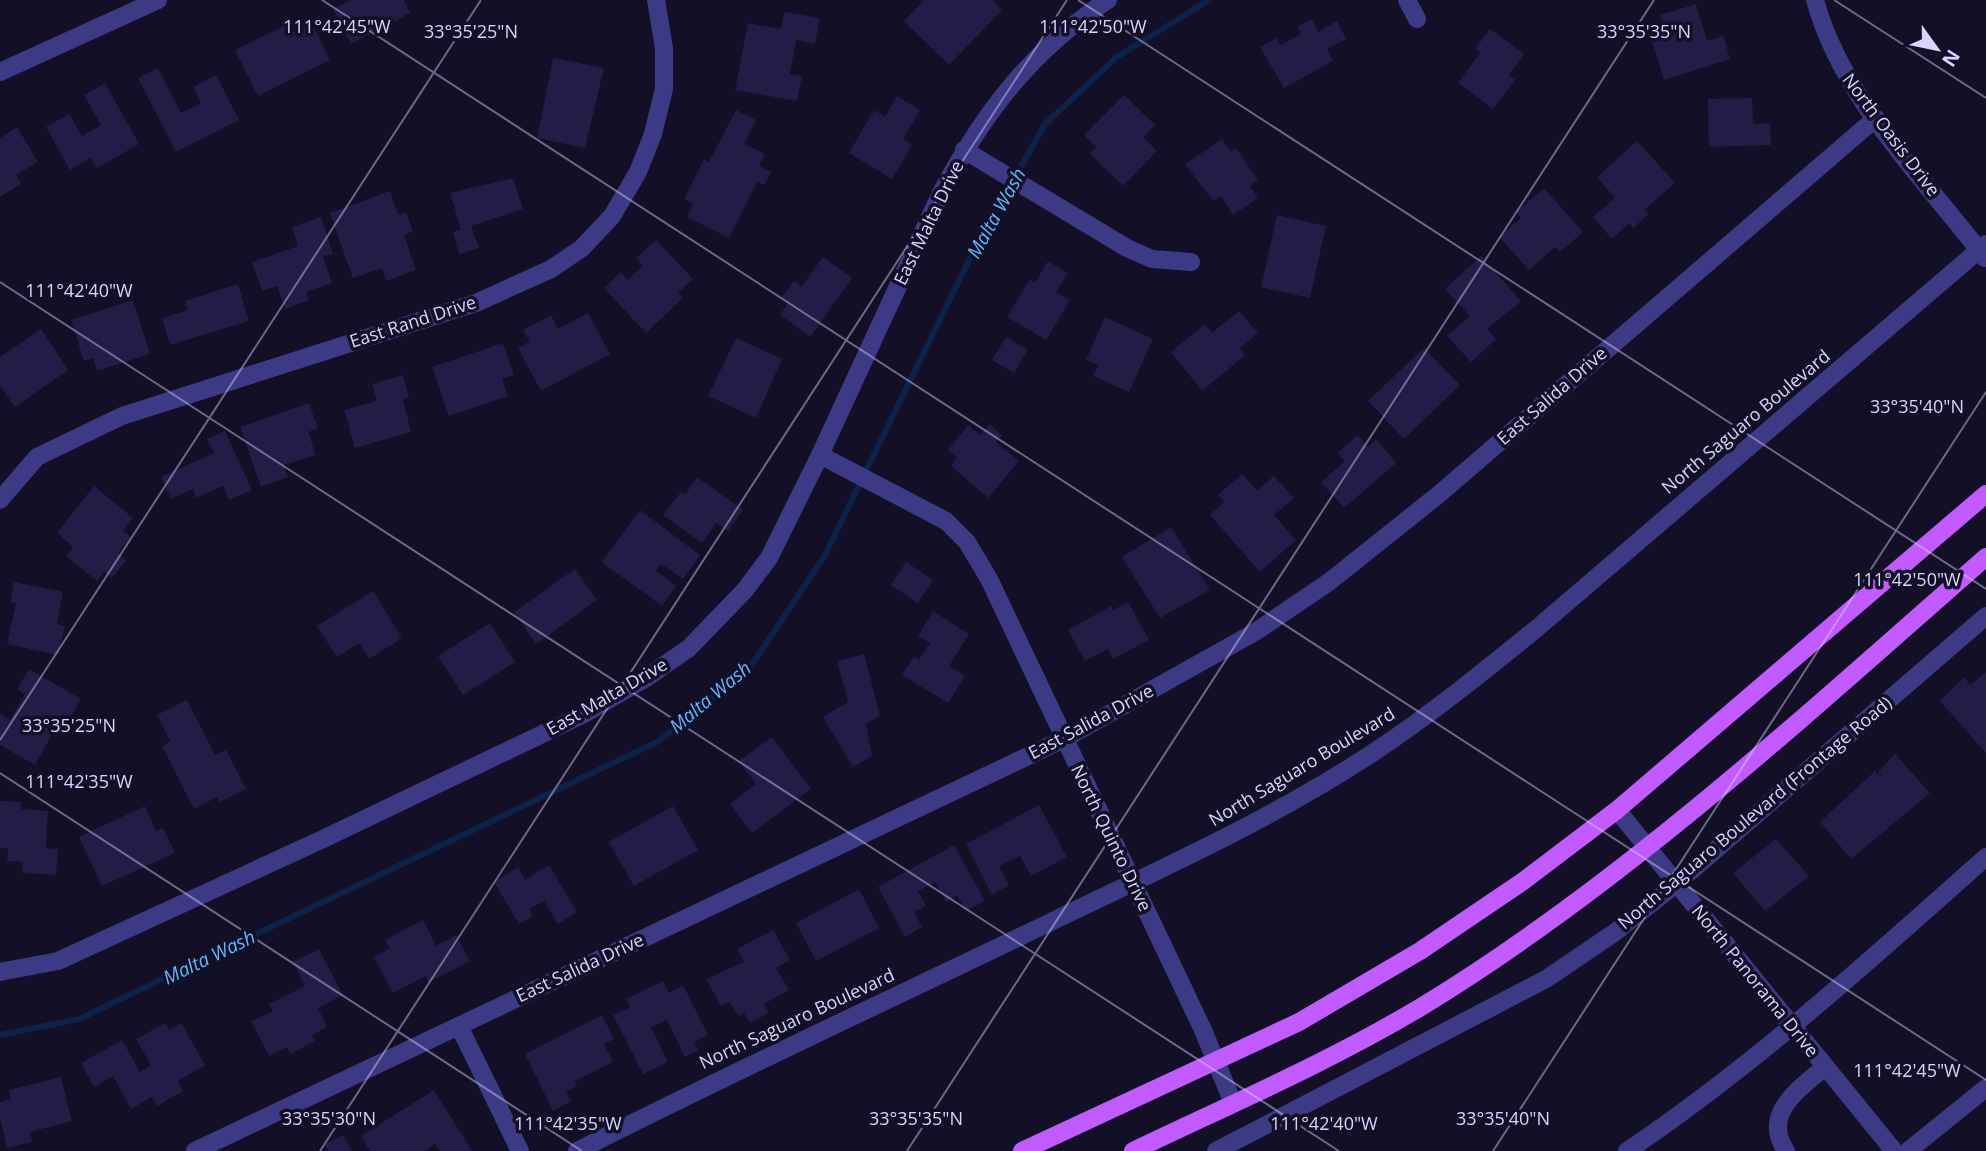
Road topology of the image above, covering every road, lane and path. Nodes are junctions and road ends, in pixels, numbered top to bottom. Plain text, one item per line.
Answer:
1 (158, 0) edge
2 (656, 0) edge
3 (1108, 0) edge
4 (1406, 0) edge
5 (1815, 0) edge
6 (1417, 19) dead end
7 (0, 72) edge
8 (1876, 118) junction
9 (964, 150) junction
10 (1984, 251) edge
11 (1191, 262) dead end
12 (820, 455) junction
13 (1986, 494) edge
14 (0, 500) edge
15 (1986, 557) edge
16 (1986, 616) edge
17 (1064, 739) junction
18 (1617, 810) junction
19 (1646, 846) junction
20 (1986, 857) edge
21 (1134, 883) junction
22 (1676, 884) junction
23 (0, 972) edge
24 (459, 1026) junction
25 (1793, 1028) junction
26 (1215, 1061) junction
27 (1825, 1067) junction
28 (1986, 1087) edge
29 (1233, 1103) junction
30 (195, 1151) edge
31 (520, 1151) edge
32 (577, 1151) edge
33 (1022, 1151) edge
34 (1133, 1151) edge
35 (1216, 1151) edge
36 (1627, 1151) edge
37 (1786, 1151) edge
38 (1894, 1151) edge
39 (1908, 1151) edge

1 - 7 street
2 - 14 street, East Rand Drive
3 - 9 street, East Malta Drive
4 - 6 street
5 - 8 street, North Oasis Drive
8 - 10 street, North Oasis Drive
8 - 17 street, East Salida Drive
9 - 11 street
9 - 12 street, East Malta Drive
10 - 21 street, North Saguaro Boulevard
12 - 17 street, North Quinto Drive
12 - 23 street, East Malta Drive
13 - 18 main road
15 - 19 main road
16 - 22 street, North Saguaro Boulevard (Frontage Road)
17 - 21 street, North Quinto Drive
17 - 24 street, East Salida Drive
18 - 19 street, North Panorama Drive
18 - 26 main road
19 - 22 street, North Panorama Drive
19 - 29 main road
20 - 25 street
21 - 26 street, North Quinto Drive
21 - 32 street, North Saguaro Boulevard
22 - 25 street, North Panorama Drive
22 - 35 street, North Saguaro Boulevard (Frontage Road)
24 - 30 street, East Salida Drive
24 - 31 street
25 - 27 street, North Panorama Drive
25 - 36 street
26 - 29 street, North Quinto Drive
26 - 33 main road
27 - 37 street
27 - 38 street, North Panorama Drive
28 - 39 street
29 - 34 main road

